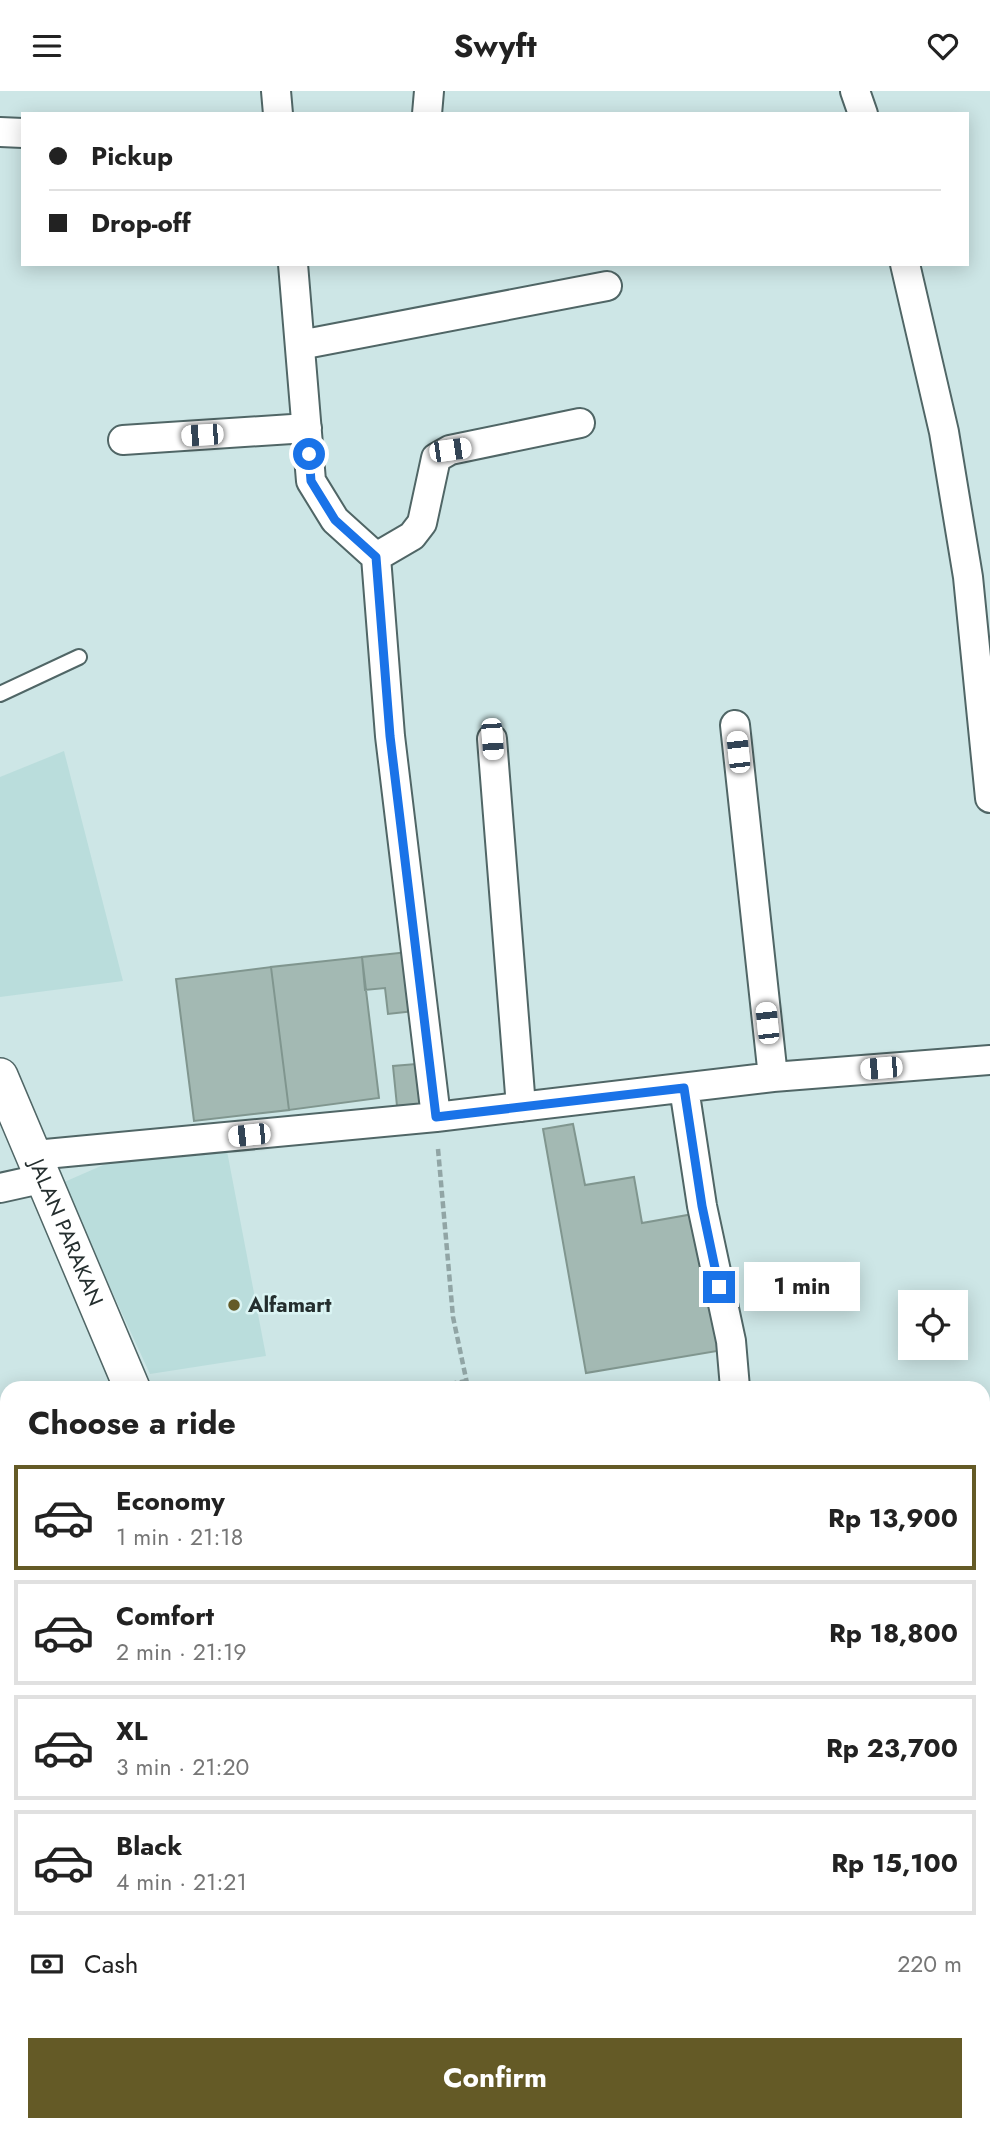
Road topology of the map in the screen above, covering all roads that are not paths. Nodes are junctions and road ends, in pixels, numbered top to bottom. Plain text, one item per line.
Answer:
1 (276, 91) edge
2 (429, 91) edge
3 (855, 91) edge
4 (278, 112) edge
5 (427, 112) edge
6 (862, 112) edge
7 (0, 132) edge
8 (21, 133) edge
9 (293, 266) edge
10 (905, 266) edge
11 (607, 286) dead end
12 (300, 345) junction
13 (580, 423) dead end
14 (306, 428) junction
15 (124, 440) dead end
16 (376, 557) junction
17 (79, 656) dead end
18 (0, 694) edge
19 (735, 725) dead end
20 (492, 739) dead end
21 (990, 798) edge
22 (990, 1060) edge
23 (0, 1076) edge
24 (773, 1077) junction
25 (684, 1088) junction
26 (521, 1107) junction
27 (436, 1117) junction
28 (40, 1167) junction
29 (0, 1188) edge
30 (129, 1381) edge
31 (734, 1381) edge

1 - 4 street
2 - 5 street
3 - 6 street
7 - 8 street
9 - 12 street
10 - 21 street
11 - 12 street
12 - 14 street
13 - 16 street
14 - 15 street
14 - 16 street
16 - 27 street
17 - 18 lane
19 - 24 street
20 - 26 street
22 - 24 street
23 - 28 street, JALAN PARAKAN
24 - 25 street
25 - 26 street
25 - 31 street
26 - 27 street
27 - 28 street
28 - 29 street
28 - 30 street, JALAN PARAKAN

